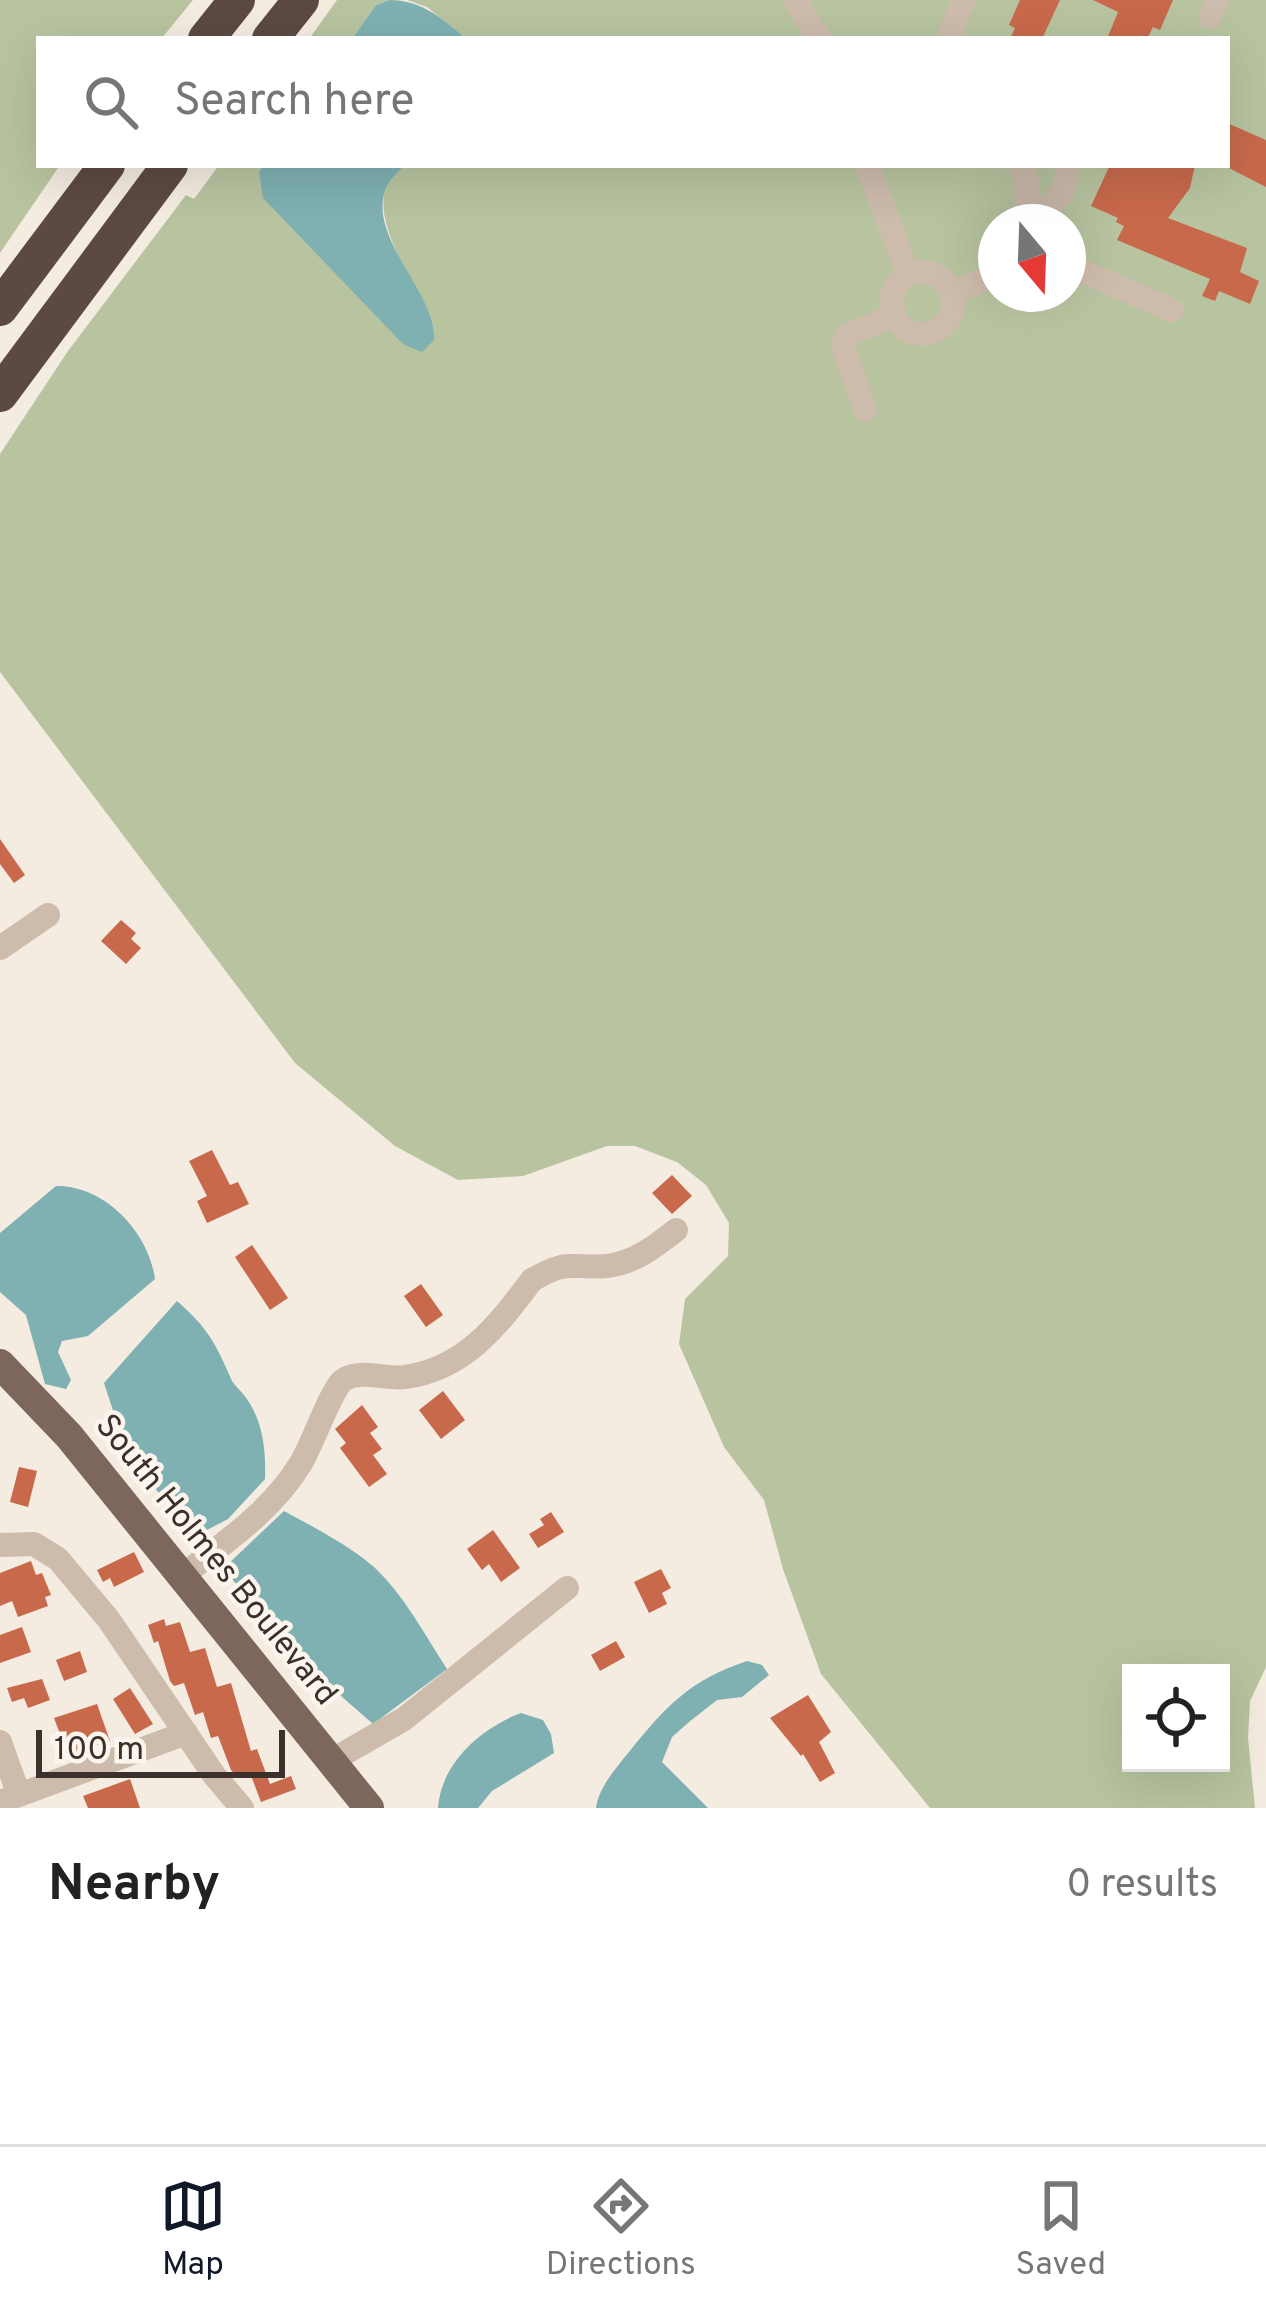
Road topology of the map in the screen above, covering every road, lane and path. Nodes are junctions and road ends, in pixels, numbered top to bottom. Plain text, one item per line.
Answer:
1 (237, 0) edge
2 (301, 0) edge
3 (795, 0) edge
4 (964, 0) edge
5 (208, 36) edge
6 (272, 36) edge
7 (817, 36) edge
8 (952, 36) edge
9 (105, 168) edge
10 (168, 168) edge
11 (868, 168) edge
12 (1020, 168) edge
13 (1067, 168) edge
14 (1027, 204) edge
15 (1052, 204) edge
16 (908, 273) junction
17 (1086, 273) edge
18 (978, 281) edge
19 (950, 296) junction
20 (0, 308) edge
21 (1172, 310) dead end
22 (896, 315) junction
23 (0, 394) edge
24 (865, 410) dead end
25 (48, 915) dead end
26 (0, 948) edge
27 (676, 1230) dead end
28 (0, 1364) edge
29 (0, 1545) edge
30 (182, 1576) junction
31 (567, 1588) dead end
32 (186, 1733) junction
33 (0, 1742) edge
34 (331, 1761) junction
35 (10, 1798) edge
36 (242, 1808) edge
37 (369, 1808) edge

1 - 5 highway
2 - 6 highway
3 - 7 street
4 - 8 street
9 - 20 highway
10 - 23 highway
11 - 16 street
12 - 14 street
13 - 15 street
16 - 19 street
16 - 22 street
17 - 21 street
18 - 19 street
19 - 22 street
22 - 24 street
25 - 26 street
27 - 30 street
28 - 30 main road, South Holmes Boulevard
29 - 32 street
30 - 34 main road, South Holmes Boulevard
31 - 34 street
32 - 35 street
32 - 36 street
33 - 35 street
34 - 37 main road, South Holmes Boulevard

